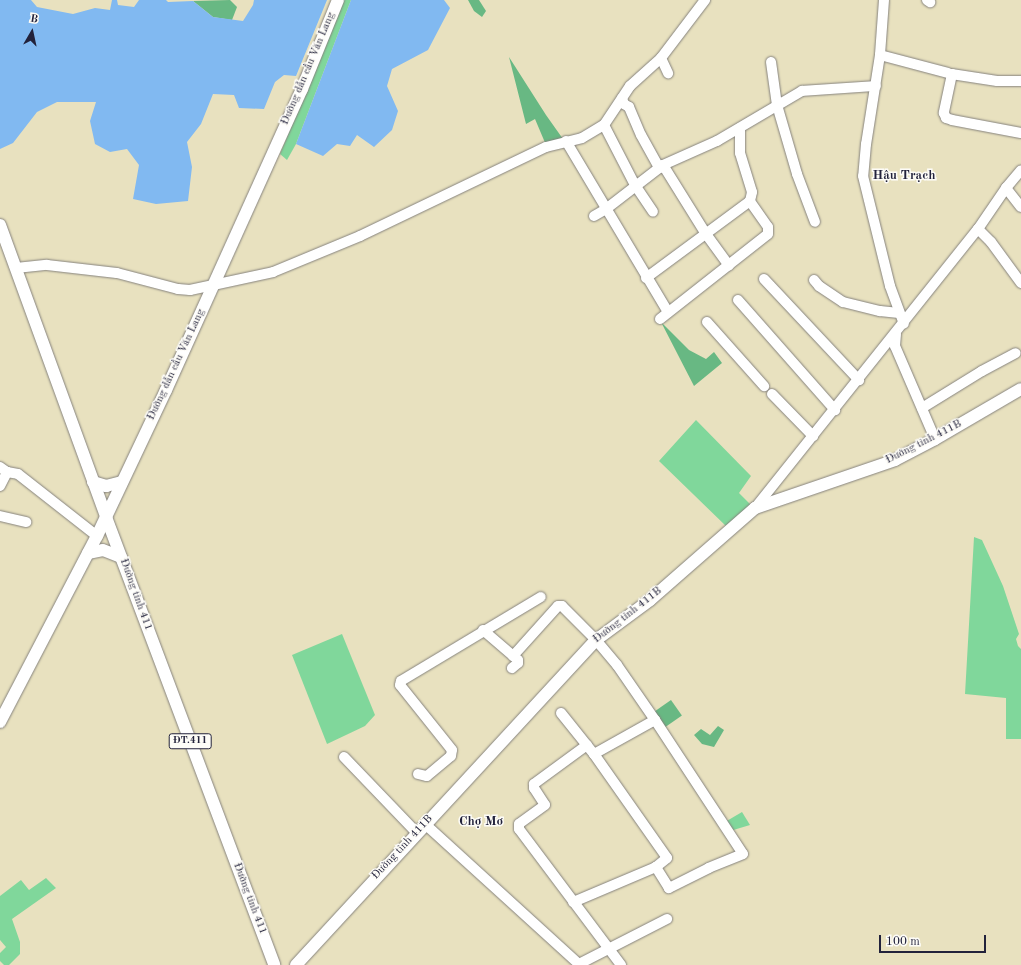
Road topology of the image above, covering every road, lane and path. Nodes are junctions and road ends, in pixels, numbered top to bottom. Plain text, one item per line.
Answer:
1 (338, 0) edge
2 (705, 0) edge
3 (884, 0) edge
4 (880, 55) junction
5 (661, 58) junction
6 (771, 62) dead end
7 (668, 72) dead end
8 (948, 73) dead end
9 (1021, 81) edge
10 (876, 86) junction
11 (622, 98) junction
12 (777, 105) junction
13 (604, 125) junction
14 (740, 128) junction
15 (1021, 133) edge
16 (566, 141) junction
17 (661, 166) junction
18 (1021, 170) edge
19 (635, 185) junction
20 (1006, 188) junction
21 (750, 201) junction
22 (1019, 201) edge
23 (606, 209) junction
24 (653, 212) dead end
25 (594, 216) dead end
26 (815, 222) dead end
27 (0, 225) edge
28 (978, 229) junction
29 (706, 234) junction
30 (729, 266) junction
31 (16, 268) junction
32 (646, 278) junction
33 (764, 279) dead end
34 (814, 280) dead end
35 (1021, 283) edge
36 (214, 285) junction
37 (738, 300) dead end
38 (899, 313) junction
39 (707, 322) dead end
40 (904, 324) junction
41 (896, 334) junction
42 (1016, 353) dead end
43 (858, 380) junction
44 (1021, 388) edge
45 (922, 408) junction
46 (835, 410) junction
47 (813, 436) junction
48 (935, 439) junction
49 (4, 469) edge
50 (93, 482) junction
51 (122, 482) junction
52 (0, 486) edge
53 (755, 508) junction
54 (0, 516) edge
55 (106, 517) junction
56 (26, 522) dead end
57 (97, 536) junction
58 (88, 554) junction
59 (121, 558) junction
60 (541, 597) dead end
61 (483, 630) junction
62 (596, 640) junction
63 (513, 656) junction
64 (512, 668) dead end
65 (560, 713) dead end
66 (655, 720) junction
67 (0, 722) edge
68 (587, 745) junction
69 (594, 754) junction
70 (344, 757) dead end
71 (418, 774) dead end
72 (421, 829) junction
73 (656, 867) junction
74 (572, 902) junction
75 (667, 919) dead end
76 (609, 948) junction
77 (274, 965) edge
78 (296, 965) edge
79 (580, 965) edge
80 (621, 965) edge

1 - 36 main road, Đường dẫn cầu Văn Lang
2 - 5 street
3 - 4 street
4 - 8 street
4 - 10 street
5 - 7 street
5 - 11 street
6 - 12 street
9 - 15 street
10 - 12 street
10 - 38 street
11 - 13 street
11 - 17 street
12 - 14 street
12 - 26 street
13 - 16 street
13 - 19 street
14 - 17 street
14 - 21 street
16 - 23 street
16 - 36 street
17 - 19 street
17 - 29 street
18 - 20 street
19 - 23 street
19 - 24 street
20 - 22 street
20 - 28 street
21 - 29 street
21 - 30 street
23 - 25 street
23 - 32 street
27 - 31 main road, Đường tỉnh 411 / ĐT.411
28 - 35 street
28 - 40 street
29 - 30 street
29 - 32 street
30 - 32 street
31 - 36 street
31 - 50 main road, Đường tỉnh 411 / ĐT.411
33 - 43 street
34 - 38 street
36 - 51 main road, Đường dẫn cầu Văn Lang
37 - 46 street
38 - 40 street
39 - 47 street
40 - 41 street
41 - 43 street
41 - 45 street
42 - 45 street
43 - 46 street
44 - 48 main road, Đường tỉnh 411B
45 - 48 street
46 - 47 street
47 - 53 street
48 - 53 main road, Đường tỉnh 411B
49 - 52 street
49 - 57 street
50 - 51 main road
50 - 55 main road, Đường tỉnh 411 / ĐT.411
51 - 55 main road, Đường dẫn cầu Văn Lang
53 - 62 main road, Đường tỉnh 411B
54 - 56 street
55 - 57 main road, Đường dẫn cầu Văn Lang
55 - 59 main road, Đường tỉnh 411 / ĐT.411
57 - 58 main road, Đường dẫn cầu Văn Lang
58 - 59 main road
58 - 67 main road, Đường dẫn cầu Văn Lang
59 - 77 main road, Đường tỉnh 411 / ĐT.411
60 - 61 street
61 - 63 street
61 - 71 street
62 - 63 street
62 - 66 street
62 - 72 main road, Đường tỉnh 411B
63 - 64 street
65 - 68 street
66 - 69 street
66 - 73 street
68 - 69 street
68 - 74 street
69 - 73 street
70 - 72 street
72 - 78 main road, Đường tỉnh 411B
72 - 79 street
73 - 74 street
74 - 76 street
75 - 76 street
76 - 79 street
76 - 80 street

